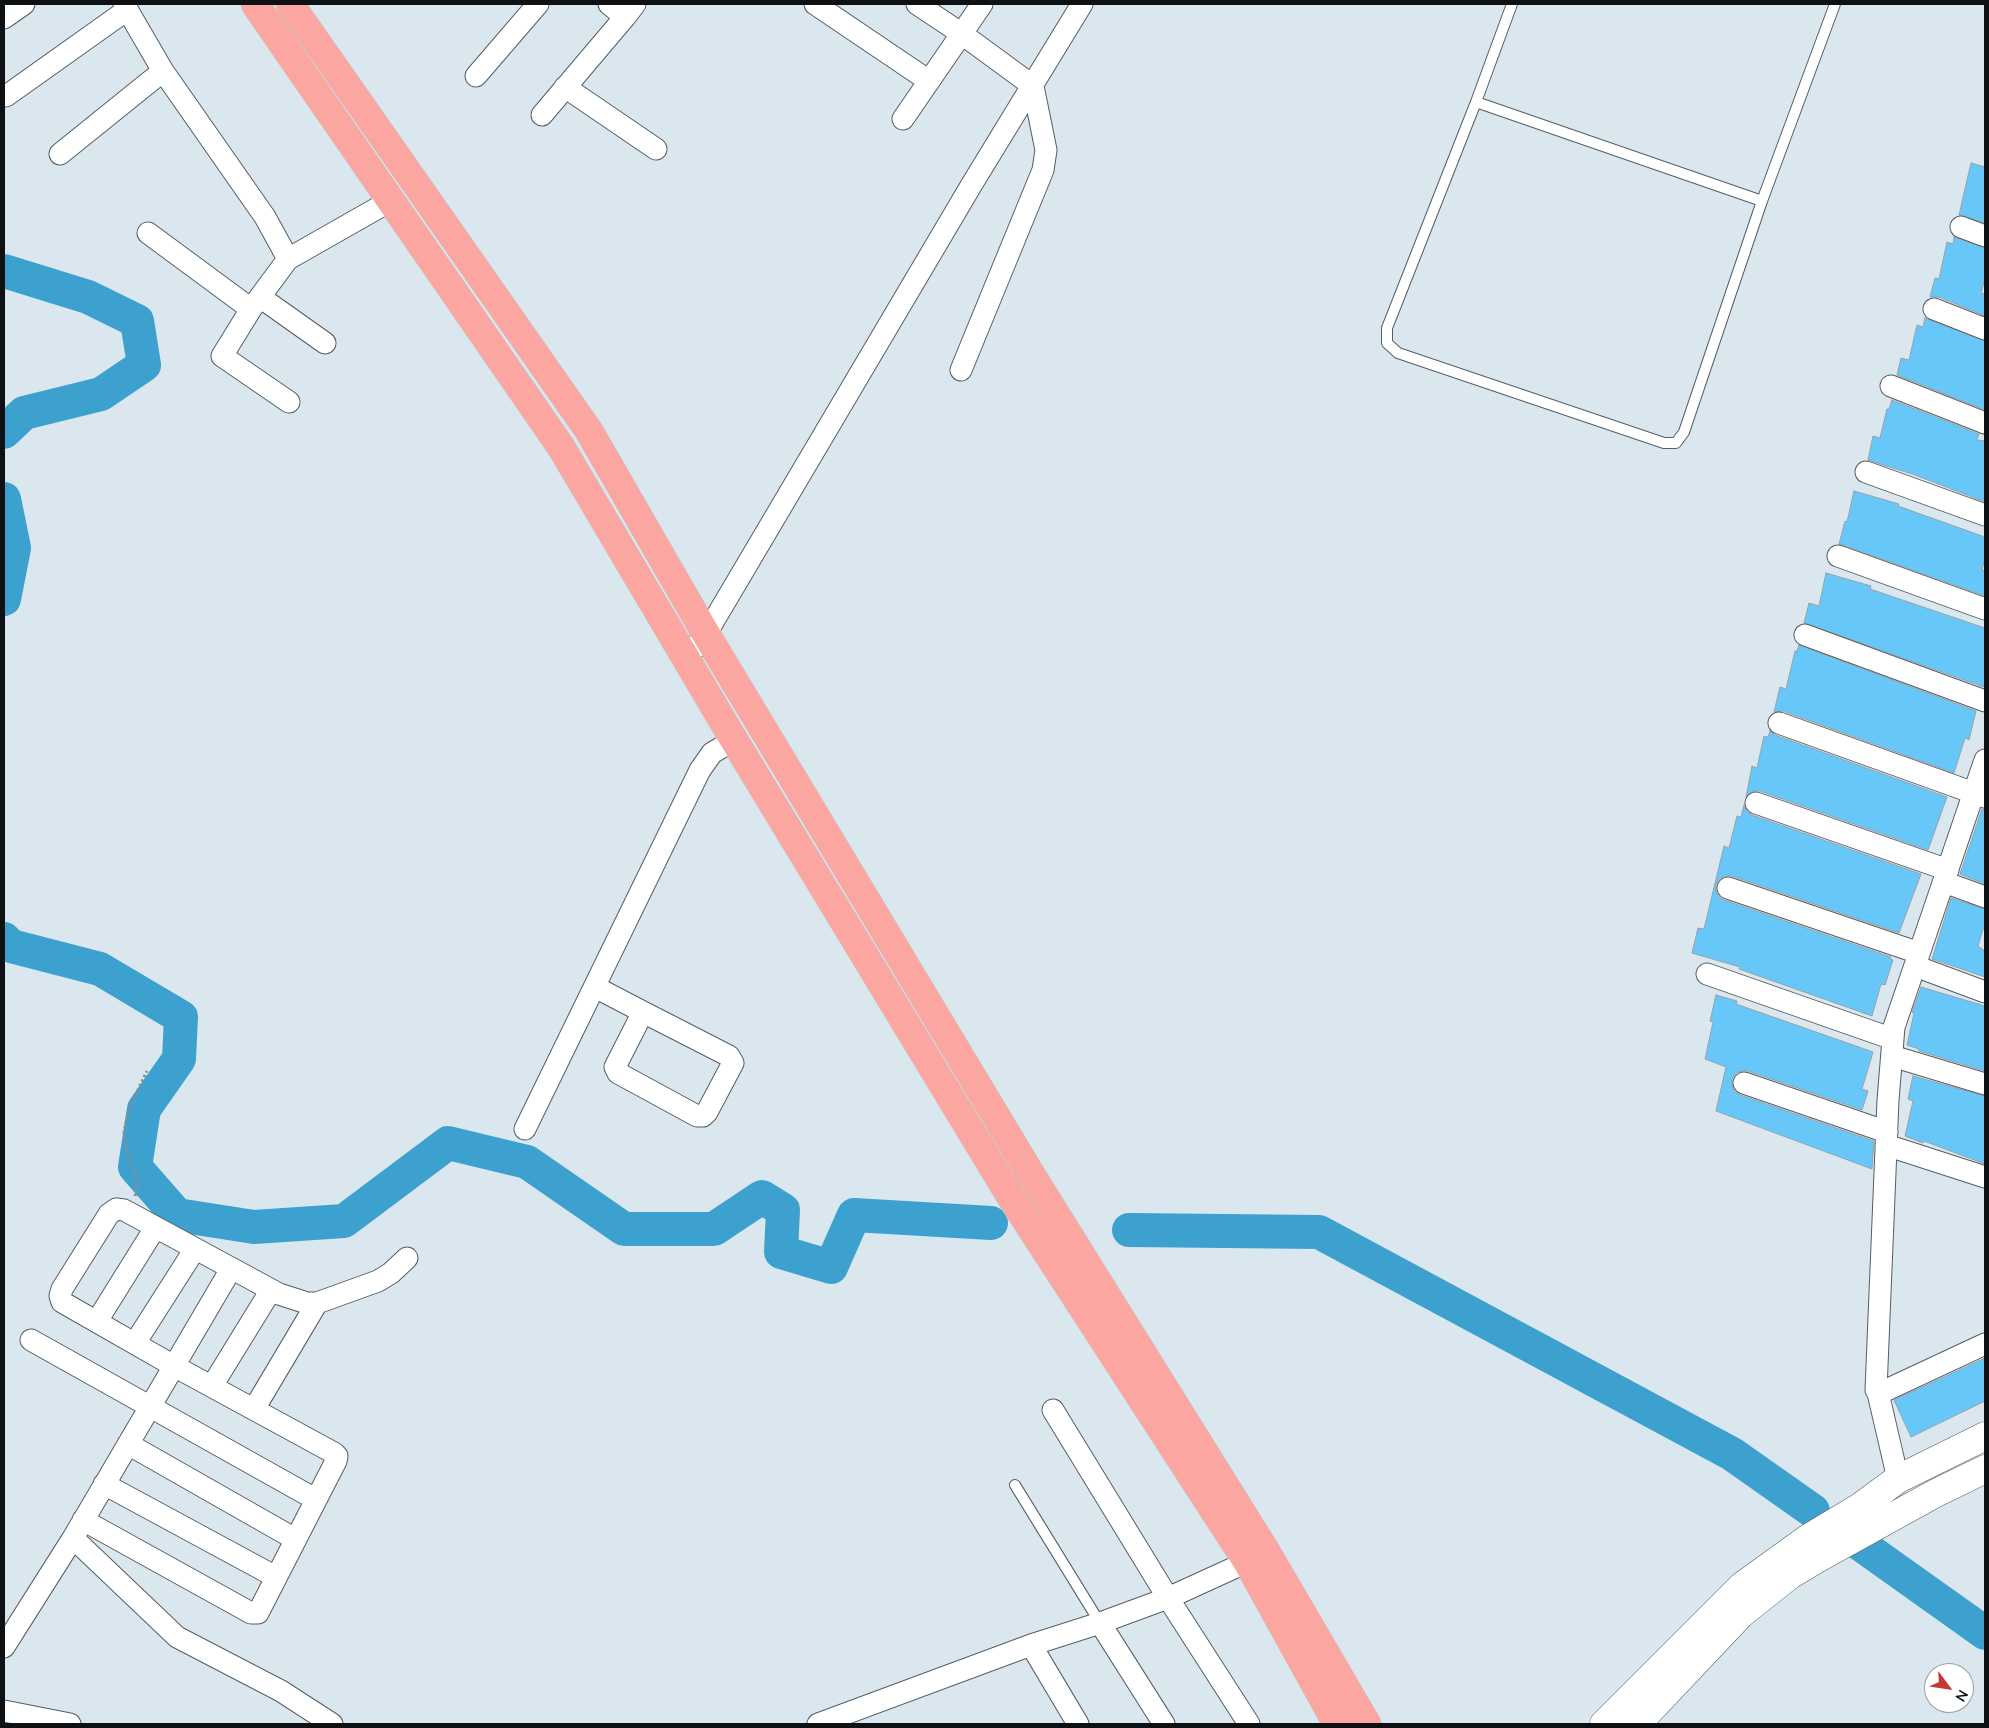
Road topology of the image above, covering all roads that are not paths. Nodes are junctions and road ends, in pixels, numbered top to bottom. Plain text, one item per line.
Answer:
1 (24, 4) edge
2 (255, 4) edge
3 (290, 4) edge
4 (538, 4) edge
5 (815, 4) edge
6 (917, 4) edge
7 (982, 4) edge
8 (1082, 4) edge
9 (1512, 4) edge
10 (1835, 4) edge
11 (125, 7) edge
12 (623, 8) edge
13 (4, 18) edge
14 (962, 34) junction
15 (162, 71) junction
16 (476, 76) dead end
17 (929, 81) junction
18 (1033, 86) junction
19 (565, 87) junction
20 (6, 96) dead end
21 (1476, 102) junction
22 (542, 115) dead end
23 (903, 119) dead end
24 (656, 149) dead end
25 (60, 154) dead end
26 (1762, 200) junction
27 (390, 201) junction
28 (1961, 227) dead end
29 (148, 233) dead end
30 (1985, 236) edge
31 (288, 259) junction
32 (256, 303) junction
33 (1934, 309) dead end
34 (1985, 329) edge
35 (325, 343) dead end
36 (961, 370) dead end
37 (1891, 386) dead end
38 (289, 402) dead end
39 (1985, 423) edge
40 (1866, 472) dead end
41 (1985, 515) edge
42 (1838, 556) dead end
43 (1985, 609) edge
44 (706, 634) junction
45 (1806, 635) dead end
46 (686, 659) junction
47 (1985, 701) edge
48 (1779, 723) dead end
49 (734, 740) junction
50 (1985, 760) edge
51 (1980, 795) edge
52 (1756, 803) dead end
53 (1946, 876) junction
54 (1728, 888) dead end
55 (1985, 897) edge
56 (1917, 959) junction
57 (1707, 974) dead end
58 (595, 987) junction
59 (1985, 992) edge
60 (643, 1012) junction
61 (1892, 1047) junction
62 (1744, 1083) dead end
63 (1985, 1084) edge
64 (526, 1129) dead end
65 (1887, 1138) junction
66 (1985, 1178) edge
67 (155, 1228) junction
68 (195, 1250) junction
69 (407, 1258) dead end
70 (231, 1269) junction
71 (271, 1290) junction
72 (317, 1303) junction
73 (97, 1322) junction
74 (31, 1340) dead end
75 (135, 1343) junction
76 (1985, 1344) edge
77 (174, 1366) junction
78 (212, 1386) junction
79 (1878, 1393) junction
80 (150, 1408) junction
81 (254, 1409) junction
82 (1053, 1410) dead end
83 (1985, 1436) edge
84 (128, 1444) junction
85 (1985, 1469) edge
86 (1898, 1479) junction
87 (104, 1484) junction
88 (1015, 1485) dead end
89 (315, 1499) junction
90 (1912, 1507) junction
91 (78, 1529) junction
92 (295, 1539) junction
93 (1257, 1558) junction
94 (276, 1577) junction
95 (1168, 1598) junction
96 (1100, 1623) junction
97 (1031, 1645) junction
98 (4, 1648) edge
99 (4, 1711) edge
100 (70, 1724) edge
101 (332, 1724) edge
102 (818, 1724) edge
103 (1078, 1724) edge
104 (1164, 1724) edge
105 (1249, 1724) edge
106 (1337, 1724) edge
107 (1367, 1724) edge
108 (1604, 1724) edge
109 (1637, 1724) edge

1 - 13 street
2 - 27 main road
3 - 44 main road
4 - 16 street
5 - 17 street
6 - 14 street
7 - 14 street
8 - 18 street
9 - 21 lane
10 - 26 lane
11 - 15 street
11 - 20 street
12 - 19 street
14 - 17 street
14 - 18 street
15 - 25 street
15 - 31 street
17 - 23 street
18 - 36 street
18 - 44 street
19 - 22 street
19 - 24 street
21 - 26 lane
21 - 26 lane
27 - 31 street
27 - 46 main road
28 - 30 street
29 - 32 street
31 - 32 street
32 - 35 street
32 - 38 street
33 - 34 street
37 - 39 street
40 - 41 street
42 - 43 street
44 - 46 street
44 - 93 main road
45 - 47 street
46 - 49 main road
48 - 51 street
49 - 58 street
49 - 93 main road
50 - 51 street
51 - 53 street
52 - 53 street
53 - 55 street
53 - 56 street
54 - 56 street
56 - 59 street
56 - 61 street
57 - 61 street
58 - 60 street
58 - 64 street
60 - 60 street
61 - 63 street
61 - 65 street
62 - 65 street
65 - 66 street
65 - 79 street
67 - 68 street
67 - 73 street
67 - 73 street
68 - 70 street
68 - 75 street
69 - 72 street
70 - 71 street
70 - 77 street
71 - 72 street
71 - 78 street
72 - 81 street
73 - 75 street
74 - 80 street
75 - 77 street
76 - 79 street
77 - 78 street
77 - 80 street
78 - 81 street
79 - 86 street
80 - 84 street
80 - 89 street
81 - 89 street
82 - 95 street
83 - 86 main road
84 - 87 street
84 - 92 street
85 - 90 main road
86 - 90 main road
86 - 108 main road
87 - 91 street
87 - 94 street
88 - 96 lane
89 - 92 street
90 - 109 main road
91 - 94 street
91 - 98 street
91 - 101 street
92 - 94 street
93 - 95 street
93 - 106 main road
93 - 107 main road
95 - 96 street
95 - 105 street
96 - 97 street
96 - 104 street
97 - 102 street
97 - 103 street
99 - 100 street

